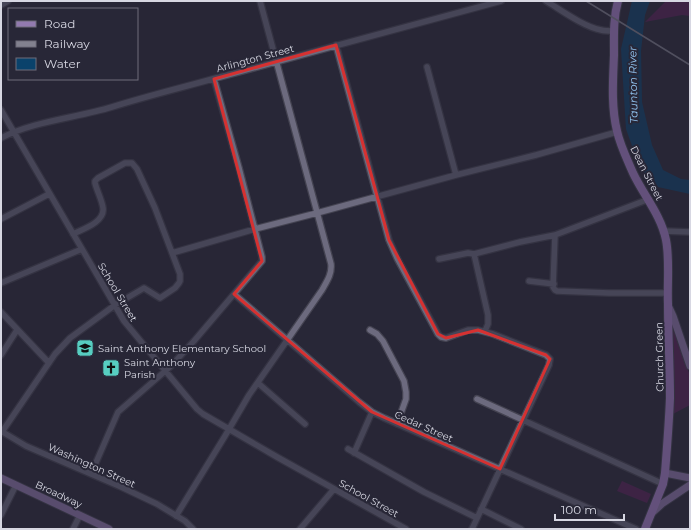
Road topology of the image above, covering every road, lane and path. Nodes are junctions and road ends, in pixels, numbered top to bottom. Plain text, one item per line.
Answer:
1 (8, 1) edge
2 (260, 1) edge
3 (501, 1) edge
4 (546, 1) edge
5 (618, 1) edge
6 (1, 5) edge
7 (614, 31) junction
8 (336, 45) junction
9 (276, 62) junction
10 (427, 67) dead end
11 (214, 79) junction
12 (1, 110) edge
13 (14, 132) junction
14 (617, 132) junction
15 (1, 138) edge
16 (456, 175) junction
17 (49, 194) junction
18 (377, 197) junction
19 (649, 199) junction
20 (317, 214) junction
21 (1, 220) edge
22 (255, 229) junction
23 (664, 231) junction
24 (690, 232) edge
25 (73, 234) junction
26 (555, 235) junction
27 (82, 249) junction
28 (172, 252) junction
29 (474, 254) junction
30 (439, 259) dead end
31 (529, 281) dead end
32 (1, 283) edge
33 (554, 284) junction
34 (668, 293) junction
35 (234, 294) junction
36 (114, 305) junction
37 (668, 305) junction
38 (1, 312) edge
39 (17, 330) junction
40 (370, 330) dead end
41 (485, 331) junction
42 (288, 340) junction
43 (1, 355) edge
44 (49, 363) junction
45 (690, 366) edge
46 (165, 372) junction
47 (258, 383) junction
48 (477, 399) dead end
49 (372, 412) junction
50 (523, 421) junction
51 (305, 424) dead end
52 (397, 424) junction
53 (230, 429) junction
54 (2, 432) edge
55 (348, 449) dead end
56 (354, 453) junction
57 (500, 469) junction
58 (665, 473) junction
59 (91, 474) junction
60 (681, 476) junction
61 (1, 478) edge
62 (690, 478) edge
63 (663, 484) junction
64 (16, 485) junction
65 (690, 485) edge
66 (334, 489) junction
67 (681, 491) junction
68 (481, 509) junction
69 (1, 515) edge
70 (80, 515) junction
71 (651, 515) junction
72 (176, 516) junction
73 (477, 518) junction
74 (74, 529) edge
75 (109, 529) edge
76 (193, 529) edge
77 (300, 529) edge
78 (406, 529) edge
79 (472, 529) edge
80 (521, 529) edge
81 (636, 529) edge
82 (646, 529) edge

1 - 6 street
2 - 9 street
3 - 8 street, Arlington Street
4 - 7 street
5 - 7 highway, Dean Street
7 - 14 highway, Dean Street
8 - 9 street, Arlington Street
8 - 18 street
9 - 11 street, Arlington Street
9 - 20 street
10 - 16 street
11 - 13 street, Arlington Street
11 - 22 street
12 - 13 street, School Street
13 - 15 street, Arlington Street
13 - 17 street, School Street
14 - 16 street
14 - 19 highway, Dean Street
16 - 18 street
17 - 21 street
17 - 25 street, School Street
18 - 20 street
18 - 41 street
19 - 23 highway, Dean Street
19 - 26 street
20 - 22 street
20 - 42 street
22 - 28 street
22 - 35 street
23 - 24 street
23 - 34 highway, Dean Street
25 - 27 street, School Street
25 - 28 street
26 - 29 street
26 - 33 street
27 - 32 street
27 - 36 street, School Street
28 - 36 street
29 - 30 street
29 - 41 street
31 - 33 street
33 - 34 street
34 - 37 highway, Dean Street
35 - 42 street, Cedar Street
35 - 46 street
36 - 44 street
36 - 46 street, School Street
37 - 45 main road, Church Green
37 - 58 highway, Church Green
38 - 39 street
39 - 43 street
39 - 44 street
40 - 52 street
41 - 50 street
42 - 47 street
42 - 49 street, Cedar Street
44 - 54 street
46 - 53 street, School Street
46 - 59 street
47 - 51 street
47 - 53 street
48 - 50 street
49 - 52 street, Cedar Street
49 - 56 street
50 - 57 street
50 - 63 street
52 - 57 street, Cedar Street
53 - 66 street, School Street
53 - 72 street
54 - 59 street, Washington Street
55 - 56 street
56 - 73 street
57 - 68 street
57 - 81 street, Cedar Street
58 - 60 main road
58 - 63 highway, Church Green
59 - 72 street, Washington Street
60 - 62 main road
60 - 67 main road
61 - 64 main road, Broadway
63 - 71 highway, Church Green
64 - 69 street
64 - 70 main road, Broadway
65 - 67 main road
66 - 77 street
66 - 78 street, School Street
67 - 71 main road
68 - 73 street
68 - 80 street
70 - 74 street
70 - 75 main road, Broadway
71 - 82 highway, Church Green
72 - 76 street, Washington Street
73 - 79 street

